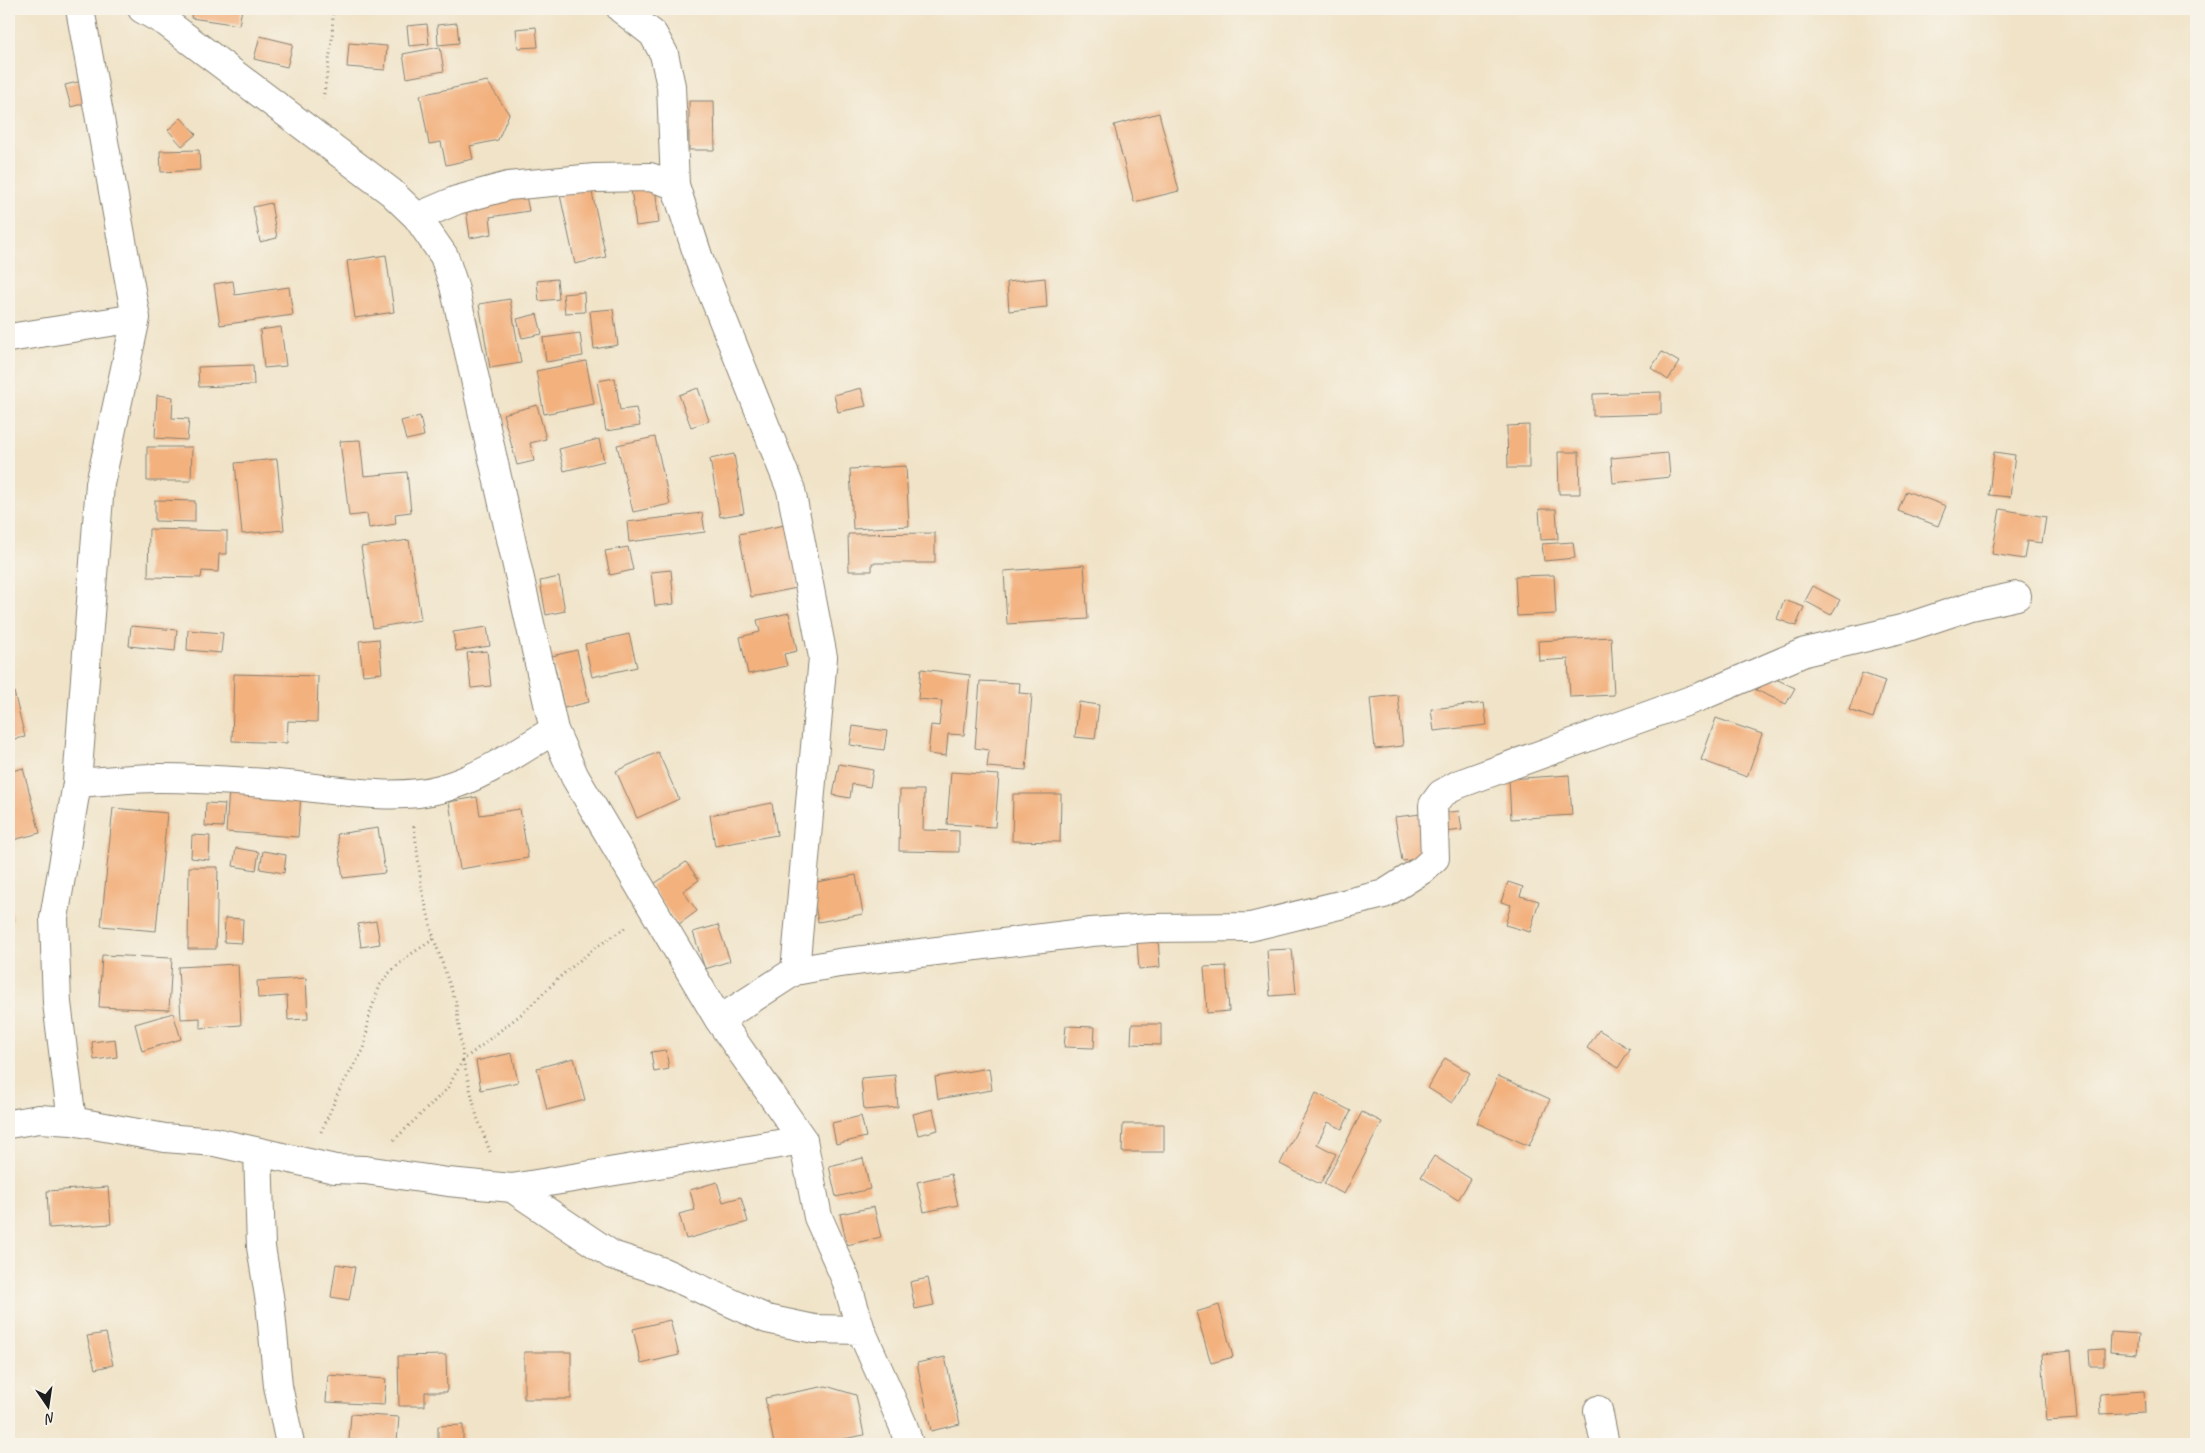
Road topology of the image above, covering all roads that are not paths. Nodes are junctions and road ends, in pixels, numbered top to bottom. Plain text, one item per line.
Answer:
1 (80, 9) edge
2 (142, 9) edge
3 (621, 9) edge
4 (675, 185) junction
5 (417, 217) junction
6 (136, 318) junction
7 (9, 338) edge
8 (2017, 596) dead end
9 (554, 730) junction
10 (76, 783) junction
11 (795, 971) junction
12 (719, 1020) junction
13 (72, 1121) junction
14 (9, 1124) edge
15 (804, 1140) junction
16 (258, 1152) junction
17 (512, 1188) junction
18 (861, 1330) junction
19 (1598, 1410) dead end
20 (290, 1444) edge
21 (909, 1444) edge
22 (1605, 1444) edge

1 - 6 street
2 - 5 street
3 - 4 street
4 - 5 street
4 - 11 street
5 - 9 street
6 - 7 street
6 - 10 street
8 - 11 street
9 - 10 street
9 - 12 street
10 - 13 street
11 - 12 street
12 - 15 street
13 - 14 street
13 - 16 street
15 - 17 street
15 - 18 street
16 - 17 street
16 - 20 street
17 - 18 street
18 - 21 street
19 - 22 street

